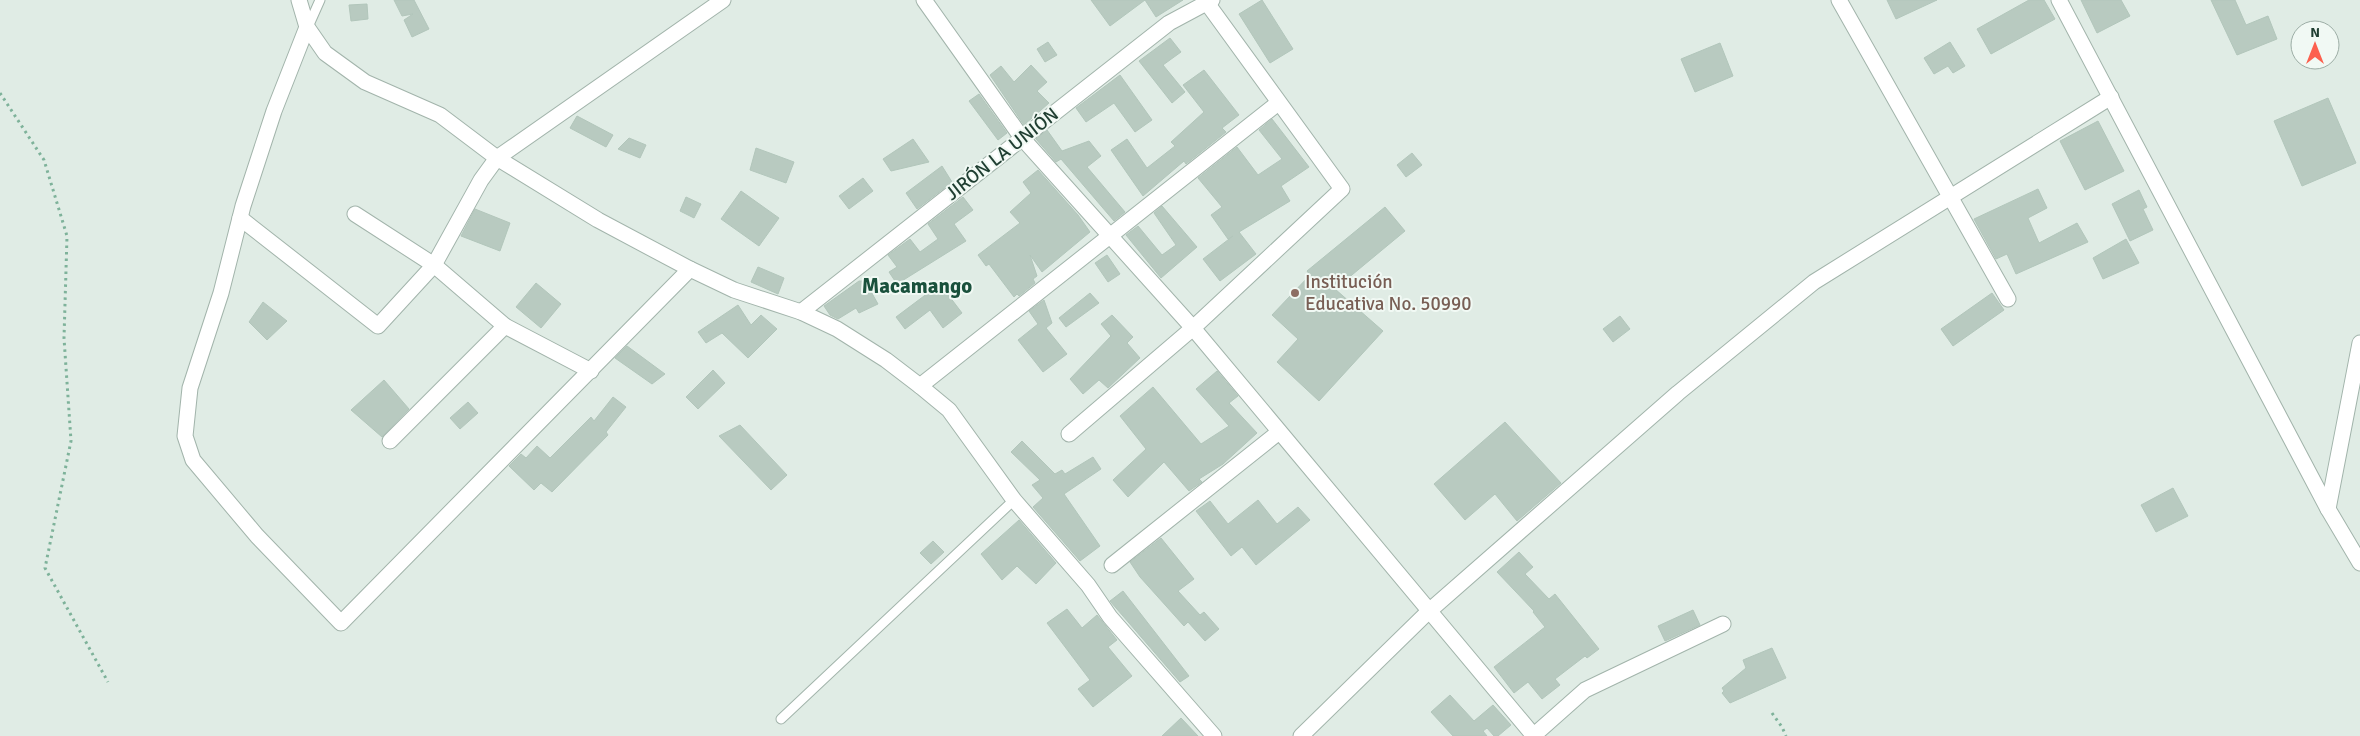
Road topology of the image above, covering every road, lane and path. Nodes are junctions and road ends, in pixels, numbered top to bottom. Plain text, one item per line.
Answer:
1 (298, 0) edge
2 (320, 0) edge
3 (723, 0) edge
4 (924, 0) edge
5 (1839, 0) edge
6 (2059, 0) edge
7 (1209, 1) edge
8 (308, 27) junction
9 (0, 93) edge
10 (2111, 97) junction
11 (1278, 103) junction
12 (1022, 138) junction
13 (497, 158) junction
14 (1952, 197) junction
15 (355, 214) dead end
16 (240, 218) junction
17 (1109, 236) junction
18 (434, 265) junction
19 (690, 269) junction
20 (2008, 299) dead end
21 (801, 312) junction
22 (505, 326) junction
23 (1193, 328) junction
24 (2360, 343) edge
25 (591, 371) junction
26 (920, 386) junction
27 (1279, 432) junction
28 (1069, 434) dead end
29 (390, 441) dead end
30 (1014, 500) junction
31 (2328, 509) junction
32 (2360, 564) edge
33 (1112, 565) dead end
34 (1428, 612) junction
35 (1722, 624) dead end
36 (108, 682) dead end
37 (1772, 713) dead end
38 (781, 719) dead end
39 (1208, 732) edge
40 (1301, 736) edge
41 (1533, 736) edge
42 (1786, 736) edge

1 - 8 street
2 - 8 lane
3 - 13 street
4 - 12 street
5 - 14 street
6 - 10 street
7 - 11 street
7 - 12 street, JIRÓN LA UNIÓN
8 - 13 street
8 - 16 street
9 - 36 path
10 - 14 street
10 - 31 street
11 - 17 street
11 - 23 street
12 - 17 street
12 - 21 street, JIRÓN LA UNIÓN
13 - 18 street
13 - 19 street
14 - 20 street
14 - 34 street
15 - 18 street
16 - 18 street
16 - 25 street
17 - 23 street
17 - 26 street
18 - 22 street
19 - 21 street
19 - 25 street
21 - 26 street
22 - 25 street
22 - 29 street
23 - 27 street
23 - 28 street
24 - 31 street
26 - 30 street
27 - 33 street
27 - 34 street
30 - 38 lane
30 - 39 street
31 - 32 street
34 - 40 street
34 - 41 street
35 - 41 street
37 - 42 path

